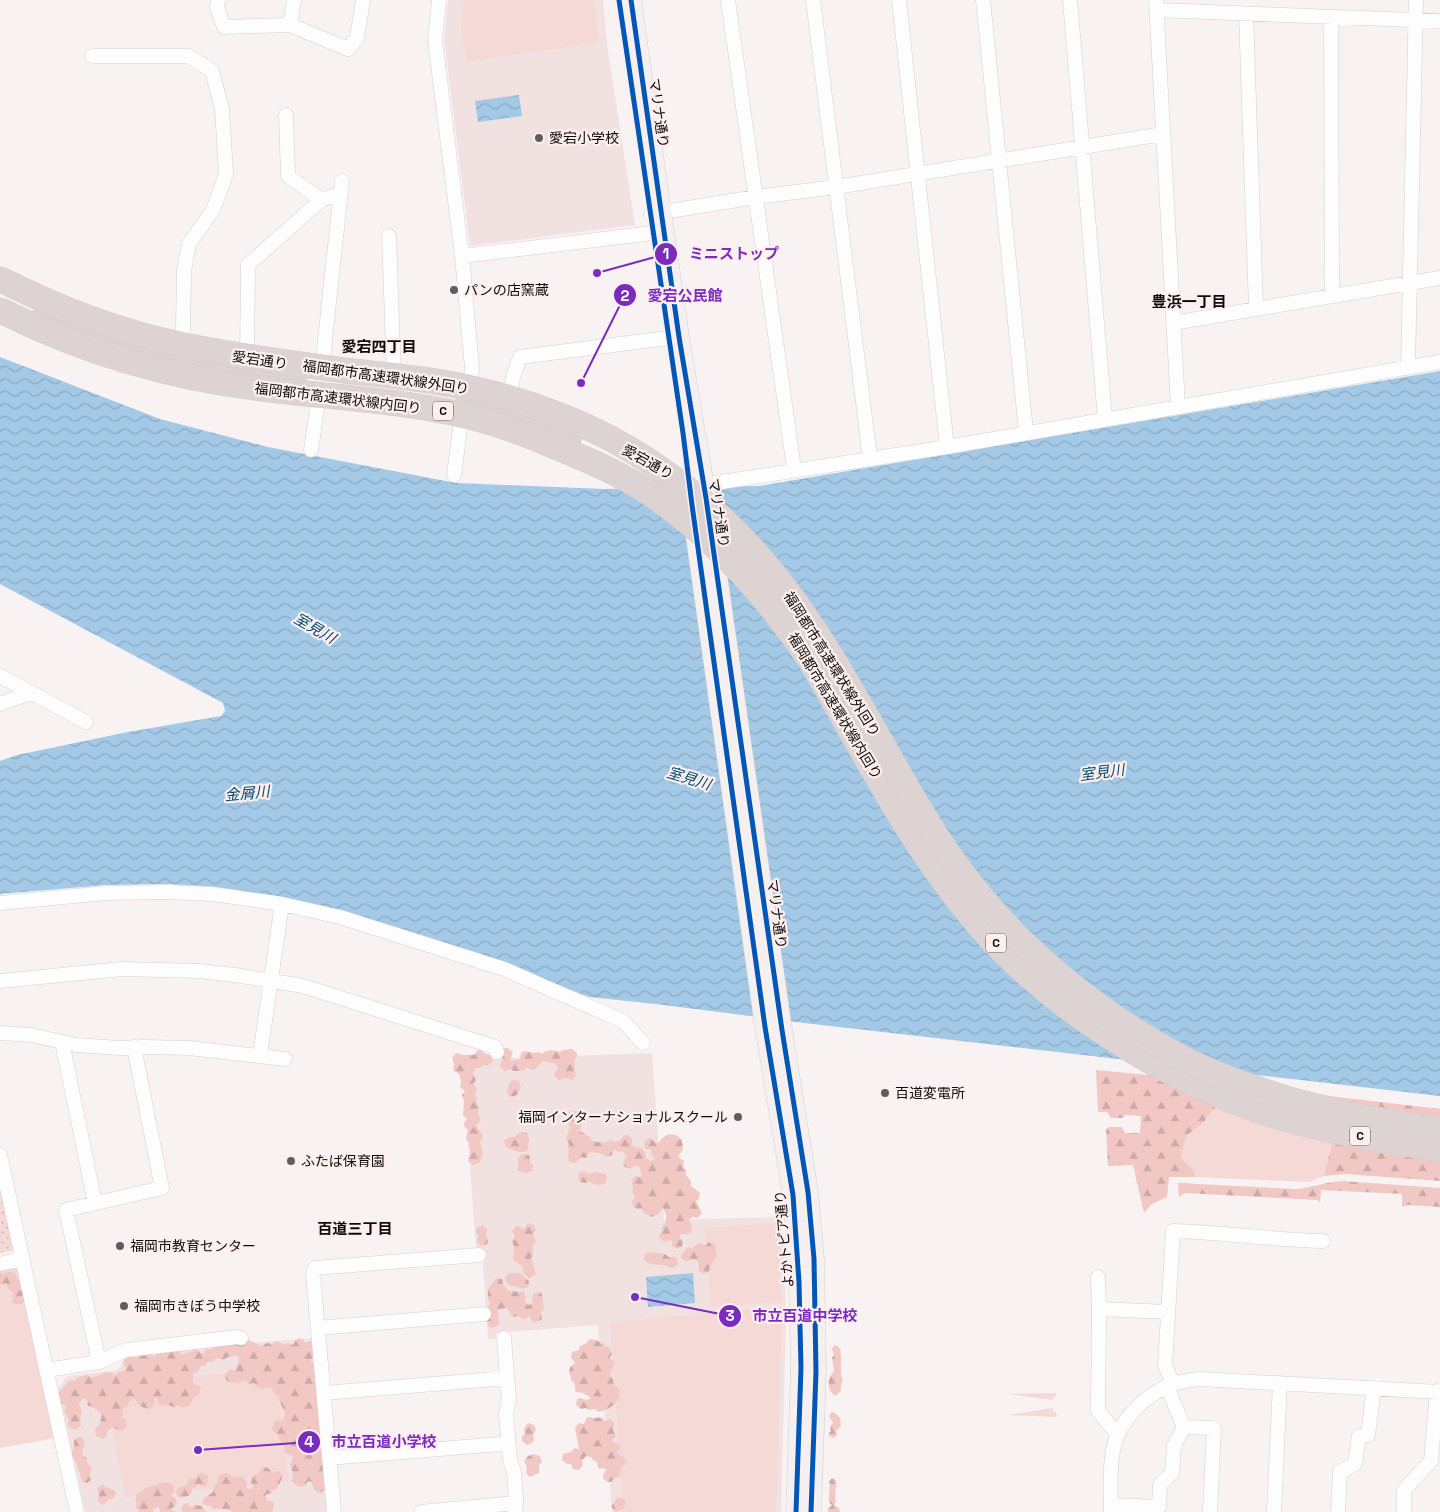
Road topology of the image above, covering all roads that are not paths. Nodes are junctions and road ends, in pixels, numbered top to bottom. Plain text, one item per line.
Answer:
1 (218, 0) edge
2 (294, 0) edge
3 (363, 0) edge
4 (440, 0) edge
5 (619, 0) edge
6 (631, 0) edge
7 (728, 0) edge
8 (813, 0) edge
9 (899, 0) edge
10 (983, 0) edge
11 (1070, 0) edge
12 (1416, 0) edge
13 (1156, 5) edge
14 (1246, 14) junction
15 (1331, 17) junction
16 (1415, 20) junction
17 (1440, 21) edge
18 (290, 26) junction
19 (92, 56) dead end
20 (286, 115) dead end
21 (1163, 134) junction
22 (1081, 147) junction
23 (999, 161) junction
24 (918, 174) junction
25 (836, 188) junction
26 (756, 197) junction
27 (321, 200) junction
28 (655, 220) junction
29 (389, 236) dead end
30 (462, 256) junction
31 (1440, 278) edge
32 (0, 280) edge
33 (1410, 282) junction
34 (1332, 296) junction
35 (1256, 308) junction
36 (5, 312) edge
37 (1173, 323) junction
38 (668, 338) junction
39 (181, 347) junction
40 (247, 359) junction
41 (1440, 362) edge
42 (1408, 367) junction
43 (322, 368) junction
44 (394, 377) junction
45 (470, 388) junction
46 (319, 395) junction
47 (510, 401) junction
48 (1178, 407) junction
49 (462, 413) junction
50 (1105, 419) junction
51 (1026, 432) junction
52 (947, 447) junction
53 (311, 450) dead end
54 (870, 458) junction
55 (794, 470) junction
56 (454, 475) dead end
57 (698, 498) junction
58 (811, 661) junction
59 (0, 676) edge
60 (31, 693) junction
61 (0, 704) edge
62 (86, 722) dead end
63 (0, 903) edge
64 (282, 904) junction
65 (0, 981) edge
66 (270, 981) junction
67 (773, 1028) junction
68 (0, 1033) edge
69 (62, 1042) junction
70 (643, 1043) dead end
71 (134, 1047) junction
72 (497, 1052) dead end
73 (260, 1055) junction
74 (284, 1059) dead end
75 (1440, 1131) edge
76 (1440, 1149) edge
77 (0, 1155) edge
78 (95, 1203) junction
79 (1323, 1241) dead end
80 (479, 1255) dead end
81 (22, 1259) junction
82 (0, 1264) edge
83 (1098, 1276) dead end
84 (1100, 1309) junction
85 (1168, 1312) junction
86 (484, 1314) dead end
87 (318, 1328) junction
88 (241, 1338) dead end
89 (504, 1338) dead end
90 (99, 1362) junction
91 (46, 1370) junction
92 (508, 1378) junction
93 (1280, 1383) junction
94 (1170, 1385) junction
95 (1374, 1388) junction
96 (1439, 1392) edge
97 (324, 1393) junction
98 (1184, 1426) junction
99 (1118, 1435) junction
100 (501, 1444) dead end
101 (329, 1458) junction
102 (515, 1508) edge
103 (1111, 1509) edge
104 (76, 1512) edge
105 (334, 1512) edge
106 (421, 1512) edge
107 (796, 1512) edge
108 (811, 1512) edge
109 (1210, 1512) edge
110 (1274, 1512) edge
111 (1338, 1512) edge
112 (1404, 1512) edge

1 - 18 street
2 - 18 street
3 - 18 street
4 - 30 street
5 - 28 street, マリナ通り
6 - 28 street, マリナ通り
7 - 26 street
8 - 25 street
9 - 24 street
10 - 23 street
11 - 22 street
12 - 16 street
13 - 14 street
13 - 21 street
14 - 15 street
14 - 35 street
15 - 16 street
15 - 34 street
16 - 17 street
16 - 33 street
19 - 39 street
20 - 27 street
21 - 22 street
21 - 37 street
22 - 23 street
22 - 50 street
23 - 24 street
23 - 51 street
24 - 25 street
24 - 52 street
25 - 26 street
25 - 54 street
26 - 28 street
26 - 55 street
27 - 40 street
27 - 43 street
28 - 30 street
28 - 38 street, マリナ通り
28 - 57 street, マリナ通り
29 - 44 street
30 - 45 street
31 - 33 street
32 - 39 street, 愛宕通り
32 - 75 highway, 福岡都市高速環状線外回り / C, bridge
33 - 34 street
33 - 42 street
34 - 35 street
35 - 37 street
36 - 46 street, 愛宕通り
36 - 58 highway, 福岡都市高速環状線内回り / C, bridge
36 - 58 highway, C, bridge
37 - 48 street
38 - 47 street
38 - 57 street, マリナ通り
39 - 40 street, 愛宕通り
40 - 43 street, 愛宕通り
41 - 42 street
42 - 48 street
43 - 44 street, 愛宕通り
44 - 45 street, 愛宕通り
45 - 47 street, 愛宕通り
46 - 49 street, 愛宕通り
46 - 53 street
47 - 57 street, 愛宕通り
48 - 50 street
49 - 56 street
49 - 57 street, 愛宕通り
50 - 51 street
51 - 52 street
52 - 54 street
54 - 55 street
55 - 57 street
57 - 67 street, マリナ通り
58 - 76 highway, 福岡都市高速環状線内回り / C
59 - 60 street
60 - 61 street
60 - 62 street
63 - 64 street
64 - 66 street
64 - 70 street
65 - 66 street
66 - 72 street
66 - 73 street
67 - 107 street, よかトピア通り
67 - 108 street, よかトピア通り
68 - 69 street
69 - 71 street
69 - 78 street
71 - 73 street
71 - 78 street
73 - 74 street
77 - 81 street
78 - 90 street
79 - 85 street
80 - 87 street
81 - 82 street
81 - 91 street
83 - 84 street
84 - 85 street
84 - 99 street
85 - 94 street
86 - 87 street
87 - 97 street
88 - 90 street
89 - 92 street
90 - 91 street
91 - 104 street
92 - 97 street
92 - 102 street
93 - 94 street
93 - 95 street
93 - 110 street
94 - 98 street
94 - 99 street
95 - 96 street
95 - 111 street
96 - 112 street
97 - 101 street
98 - 103 street
98 - 109 street
99 - 103 street
100 - 101 street
101 - 105 street
102 - 106 street

